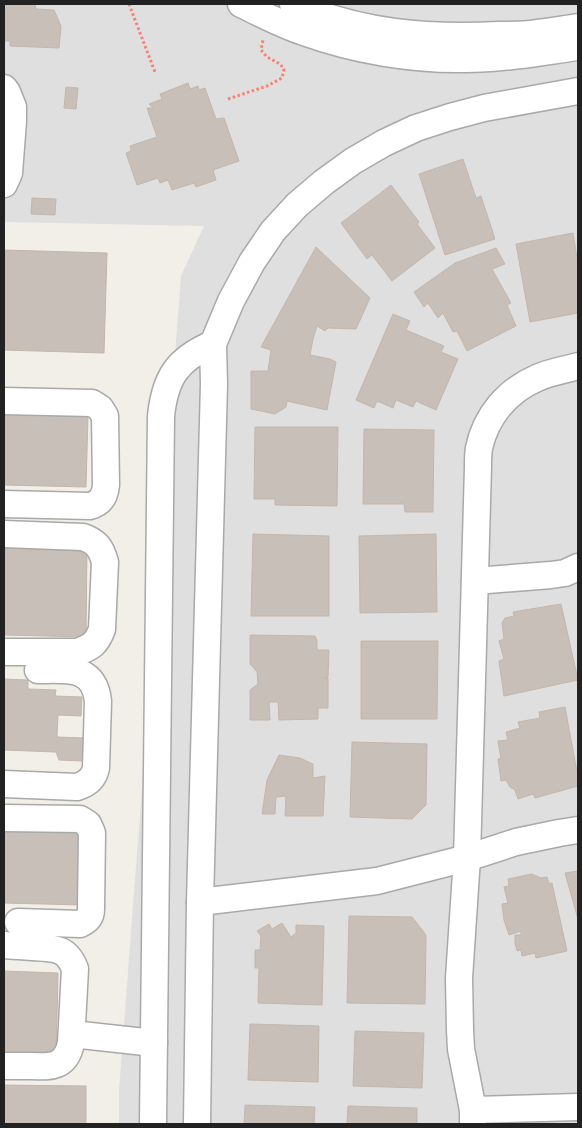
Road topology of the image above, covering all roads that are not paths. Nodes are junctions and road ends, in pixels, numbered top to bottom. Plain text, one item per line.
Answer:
1 (242, 4) edge
2 (293, 4) edge
3 (578, 27) edge
4 (578, 47) edge
5 (4, 88) edge
6 (578, 91) edge
7 (4, 184) edge
8 (213, 344) junction
9 (578, 366) edge
10 (4, 402) edge
11 (4, 504) edge
12 (4, 534) edge
13 (578, 567) edge
14 (475, 581) junction
15 (4, 652) edge
16 (4, 670) edge
17 (4, 784) edge
18 (4, 818) edge
19 (578, 830) edge
20 (467, 858) junction
21 (200, 902) junction
22 (18, 922) dead end
23 (4, 946) edge
24 (72, 1034) junction
25 (154, 1043) junction
26 (4, 1066) edge
27 (578, 1107) edge
28 (473, 1117) edge
29 (153, 1124) edge
30 (197, 1124) edge

1 - 4 street
2 - 3 street
5 - 7 street
6 - 8 street
8 - 21 street
8 - 25 street
9 - 14 street
10 - 11 street
12 - 15 street
13 - 14 street
14 - 20 street
16 - 17 street
18 - 22 street
19 - 20 street
20 - 21 street
20 - 28 street
21 - 30 street
23 - 24 street
24 - 25 street
24 - 26 street
25 - 29 street
27 - 28 street

